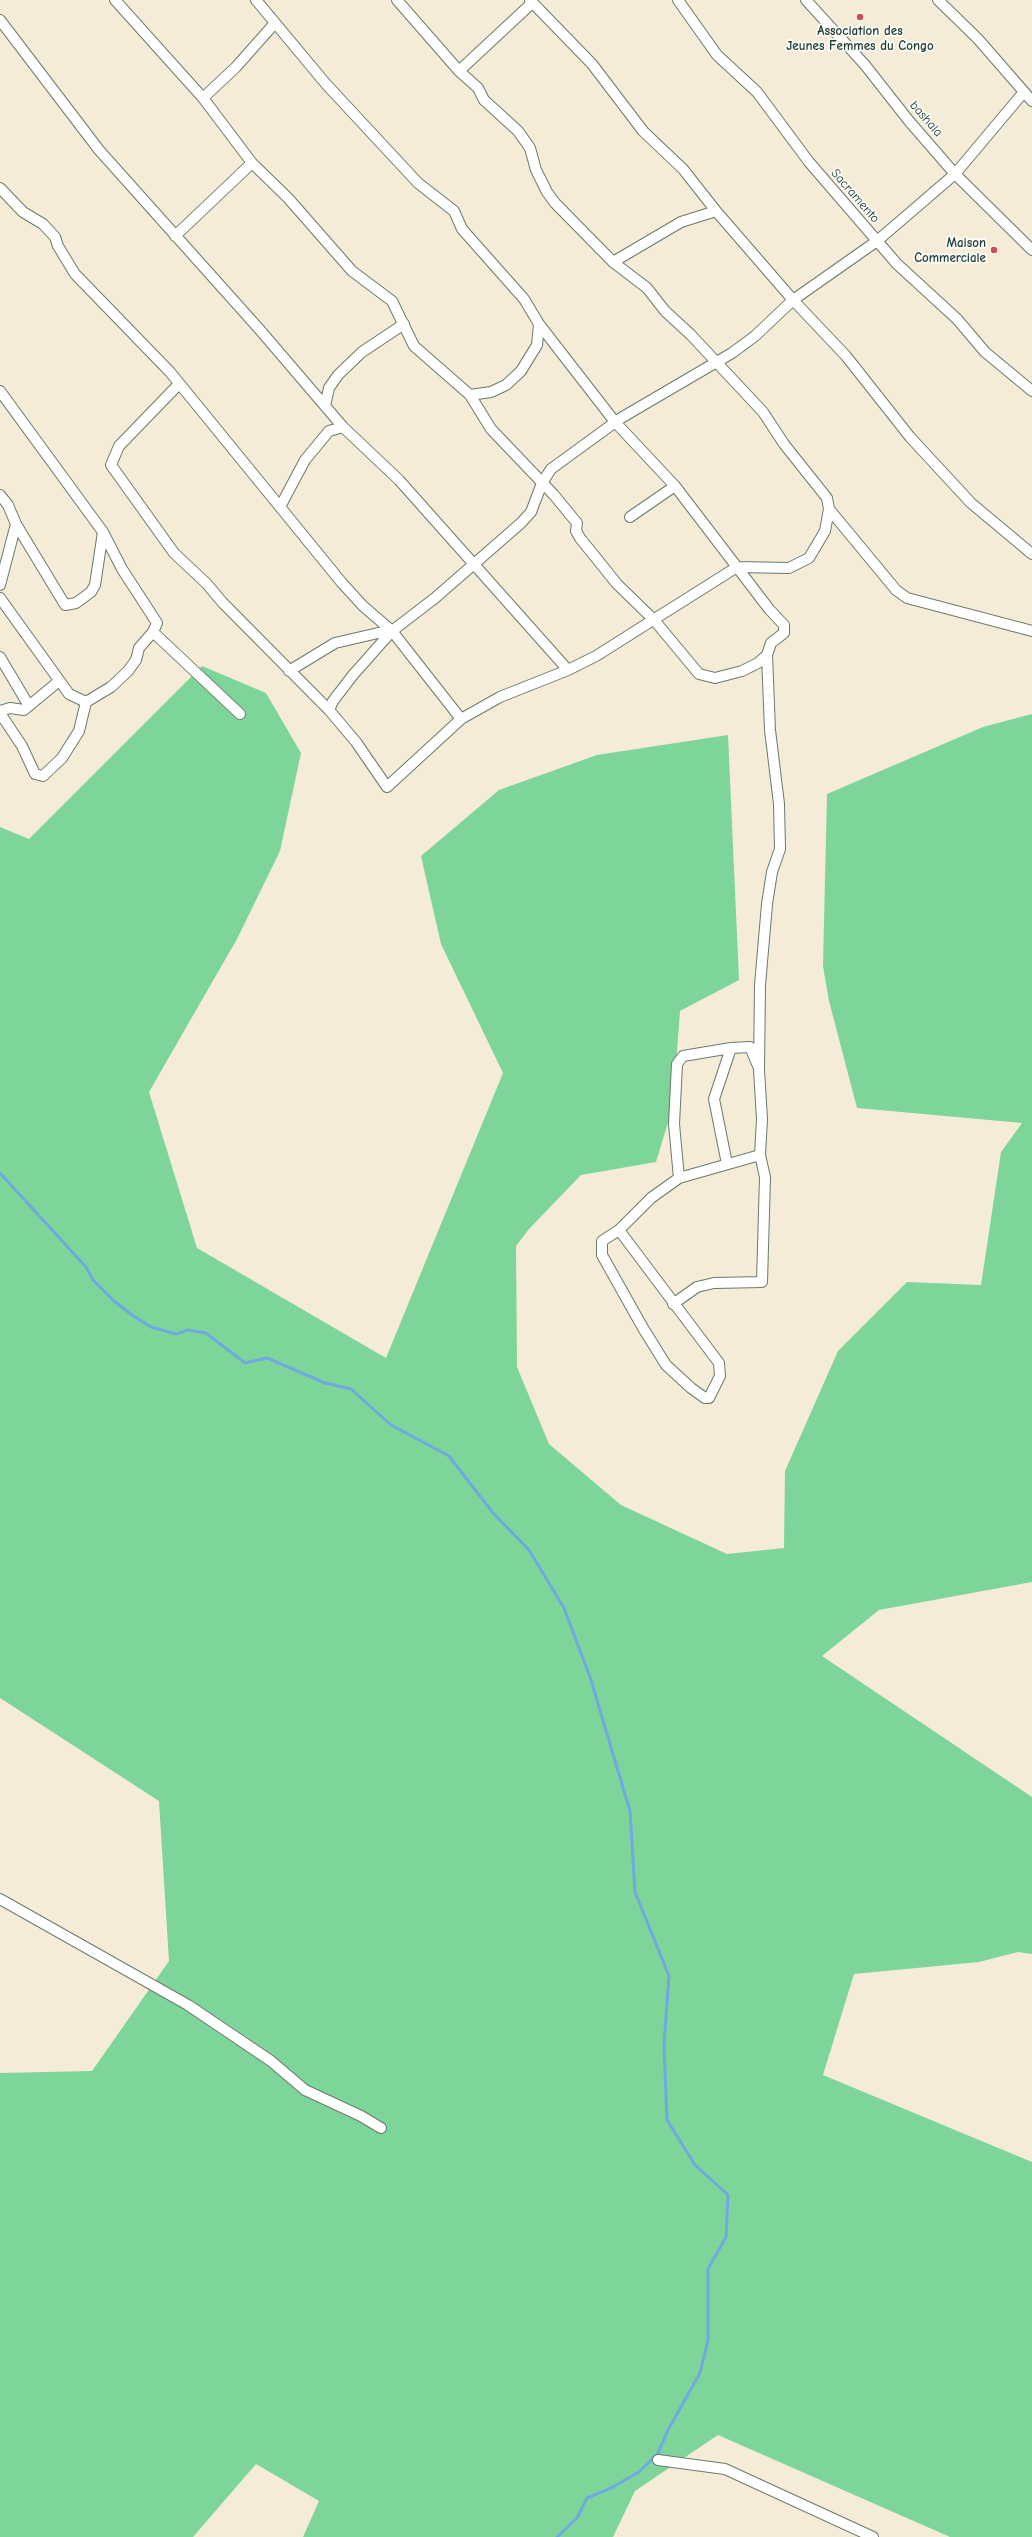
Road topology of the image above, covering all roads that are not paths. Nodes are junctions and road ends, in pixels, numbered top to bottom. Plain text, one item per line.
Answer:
1 (115, 0) edge
2 (256, 0) edge
3 (397, 0) edge
4 (678, 0) edge
5 (806, 0) edge
6 (938, 0) edge
7 (531, 1) edge
8 (0, 20) edge
9 (275, 23) junction
10 (459, 71) junction
11 (1023, 94) junction
12 (203, 98) junction
13 (1032, 101) edge
14 (252, 163) junction
15 (955, 174) junction
16 (0, 188) edge
17 (716, 211) junction
18 (175, 236) junction
19 (877, 241) junction
20 (1032, 250) edge
21 (613, 262) junction
22 (793, 300) junction
23 (404, 324) junction
24 (539, 324) junction
25 (716, 361) junction
26 (179, 384) junction
27 (1032, 392) edge
28 (1, 395) edge
29 (470, 395) junction
30 (325, 406) junction
31 (615, 422) junction
32 (343, 427) junction
33 (542, 482) junction
34 (675, 486) junction
35 (0, 495) edge
36 (280, 508) junction
37 (829, 509) junction
38 (630, 517) dead end
39 (16, 524) junction
40 (103, 532) junction
41 (1032, 554) edge
42 (473, 564) junction
43 (737, 567) junction
44 (0, 586) edge
45 (0, 598) edge
46 (654, 620) junction
47 (392, 631) junction
48 (1032, 631) edge
49 (153, 632) junction
50 (767, 655) junction
51 (0, 657) edge
52 (568, 670) junction
53 (289, 671) junction
54 (59, 681) junction
55 (86, 702) junction
56 (29, 706) junction
57 (329, 710) junction
58 (0, 712) edge
59 (240, 714) dead end
60 (462, 719) junction
61 (731, 1048) junction
62 (759, 1070) junction
63 (760, 1155) junction
64 (727, 1164) junction
65 (679, 1178) junction
66 (619, 1230) junction
67 (673, 1304) junction
68 (0, 1899) edge
69 (381, 2128) dead end
70 (658, 2460) dead end
71 (873, 2537) edge

1 - 12 street
2 - 9 street
3 - 10 street
4 - 19 street, Sacramento
5 - 15 street, bashala
6 - 11 street
7 - 10 street
7 - 17 street
8 - 18 street
9 - 12 street
9 - 24 street
10 - 21 street
11 - 13 street
11 - 15 street
12 - 14 street
14 - 18 street
14 - 23 street
15 - 19 street
15 - 20 street, bashala
16 - 26 street
17 - 21 street
17 - 22 street
18 - 30 street
19 - 22 street
19 - 27 street, Sacramento
21 - 25 street
22 - 25 street
22 - 41 street
23 - 29 street
23 - 30 street
24 - 29 street
24 - 31 street
25 - 31 street
25 - 37 street
26 - 36 street
26 - 53 street
28 - 40 street
29 - 33 street
30 - 32 street
31 - 33 street
31 - 34 street
32 - 36 street
32 - 42 street
33 - 42 street
33 - 46 street
34 - 38 street
34 - 43 street
35 - 39 street
36 - 47 street
37 - 43 street
37 - 48 street
39 - 40 street
39 - 44 street
40 - 49 street
42 - 47 street
42 - 52 street
43 - 46 street
43 - 50 street
45 - 54 street
46 - 50 street
46 - 52 street
47 - 53 street
47 - 57 street
47 - 60 street
49 - 55 street
49 - 59 street
50 - 62 street
51 - 56 street
52 - 60 street
53 - 57 street
54 - 55 street
54 - 56 street
55 - 58 street
56 - 58 street
57 - 60 street
61 - 62 street
61 - 64 street
61 - 65 street
62 - 63 street
63 - 64 street
63 - 67 street
64 - 65 street
65 - 66 street
66 - 67 street
66 - 67 street
68 - 69 street
70 - 71 street

